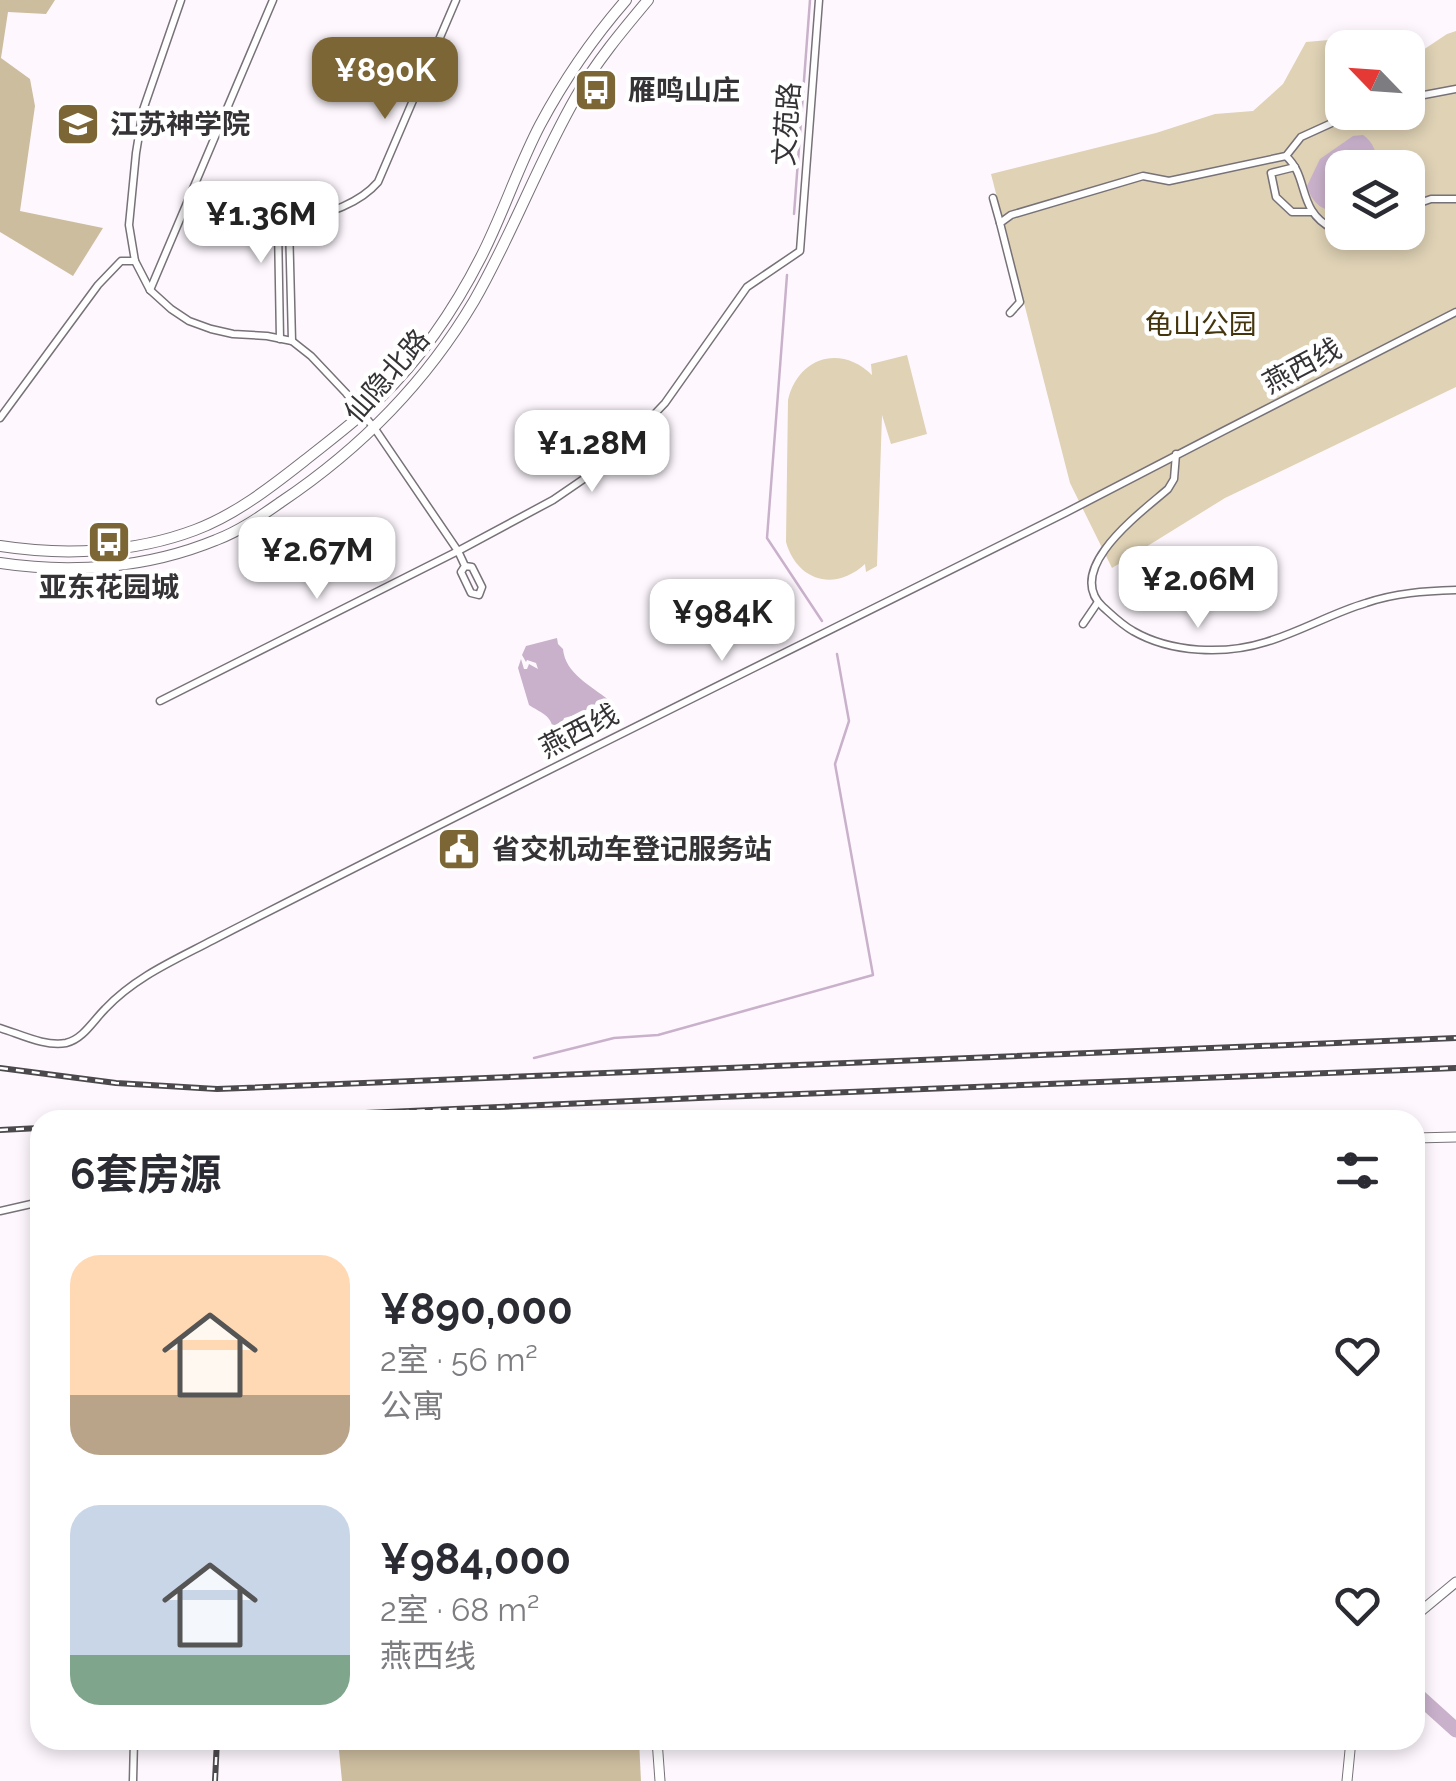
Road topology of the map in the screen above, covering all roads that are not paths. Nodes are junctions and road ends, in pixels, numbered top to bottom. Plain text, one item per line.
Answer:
1 (181, 0) edge
2 (274, 0) edge
3 (456, 0) edge
4 (626, 0) edge
5 (648, 0) edge
6 (819, 0) edge
7 (1456, 88) edge
8 (1425, 95) edge
9 (1325, 126) edge
10 (1286, 156) junction
11 (1295, 167) junction
12 (994, 198) dead end
13 (1456, 199) edge
14 (1425, 201) edge
15 (1312, 212) junction
16 (1000, 223) junction
17 (289, 224) junction
18 (1325, 224) edge
19 (135, 261) junction
20 (150, 290) junction
21 (1456, 312) edge
22 (1010, 313) dead end
23 (280, 339) junction
24 (292, 341) junction
25 (363, 414) junction
26 (0, 418) edge
27 (374, 429) junction
28 (1176, 454) junction
29 (0, 546) edge
30 (458, 551) junction
31 (0, 564) edge
32 (466, 566) dead end
33 (1456, 590) edge
34 (1098, 602) junction
35 (1083, 624) dead end
36 (160, 701) dead end
37 (0, 1028) edge
38 (1425, 1138) edge
39 (1456, 1138) edge
40 (30, 1204) edge
41 (0, 1211) edge
42 (1456, 1582) edge
43 (1425, 1608) edge
44 (134, 1750) edge
45 (658, 1750) edge
46 (1350, 1750) edge
47 (134, 1781) edge
48 (660, 1781) edge
49 (1347, 1781) edge

1 - 19 street
2 - 20 street
3 - 17 street
4 - 25 main road, 仙隐北路
5 - 27 main road, 仙隐北路
6 - 30 street, 文苑路
7 - 8 street
9 - 10 street
10 - 11 street
10 - 16 street
11 - 15 street
11 - 15 street
12 - 16 street
13 - 14 street
15 - 18 street
16 - 22 street
17 - 23 street
17 - 24 street
19 - 20 street
19 - 26 street
20 - 23 street
21 - 28 street, 燕西线
23 - 24 street
24 - 25 street
25 - 27 street
25 - 29 main road, 仙隐北路
27 - 30 street
27 - 31 main road, 仙隐北路
28 - 34 street
28 - 37 street, 燕西线
30 - 32 street
30 - 36 street
33 - 34 street
34 - 35 street
38 - 39 street
40 - 41 street
42 - 43 street
44 - 47 street
45 - 48 street
46 - 49 street

